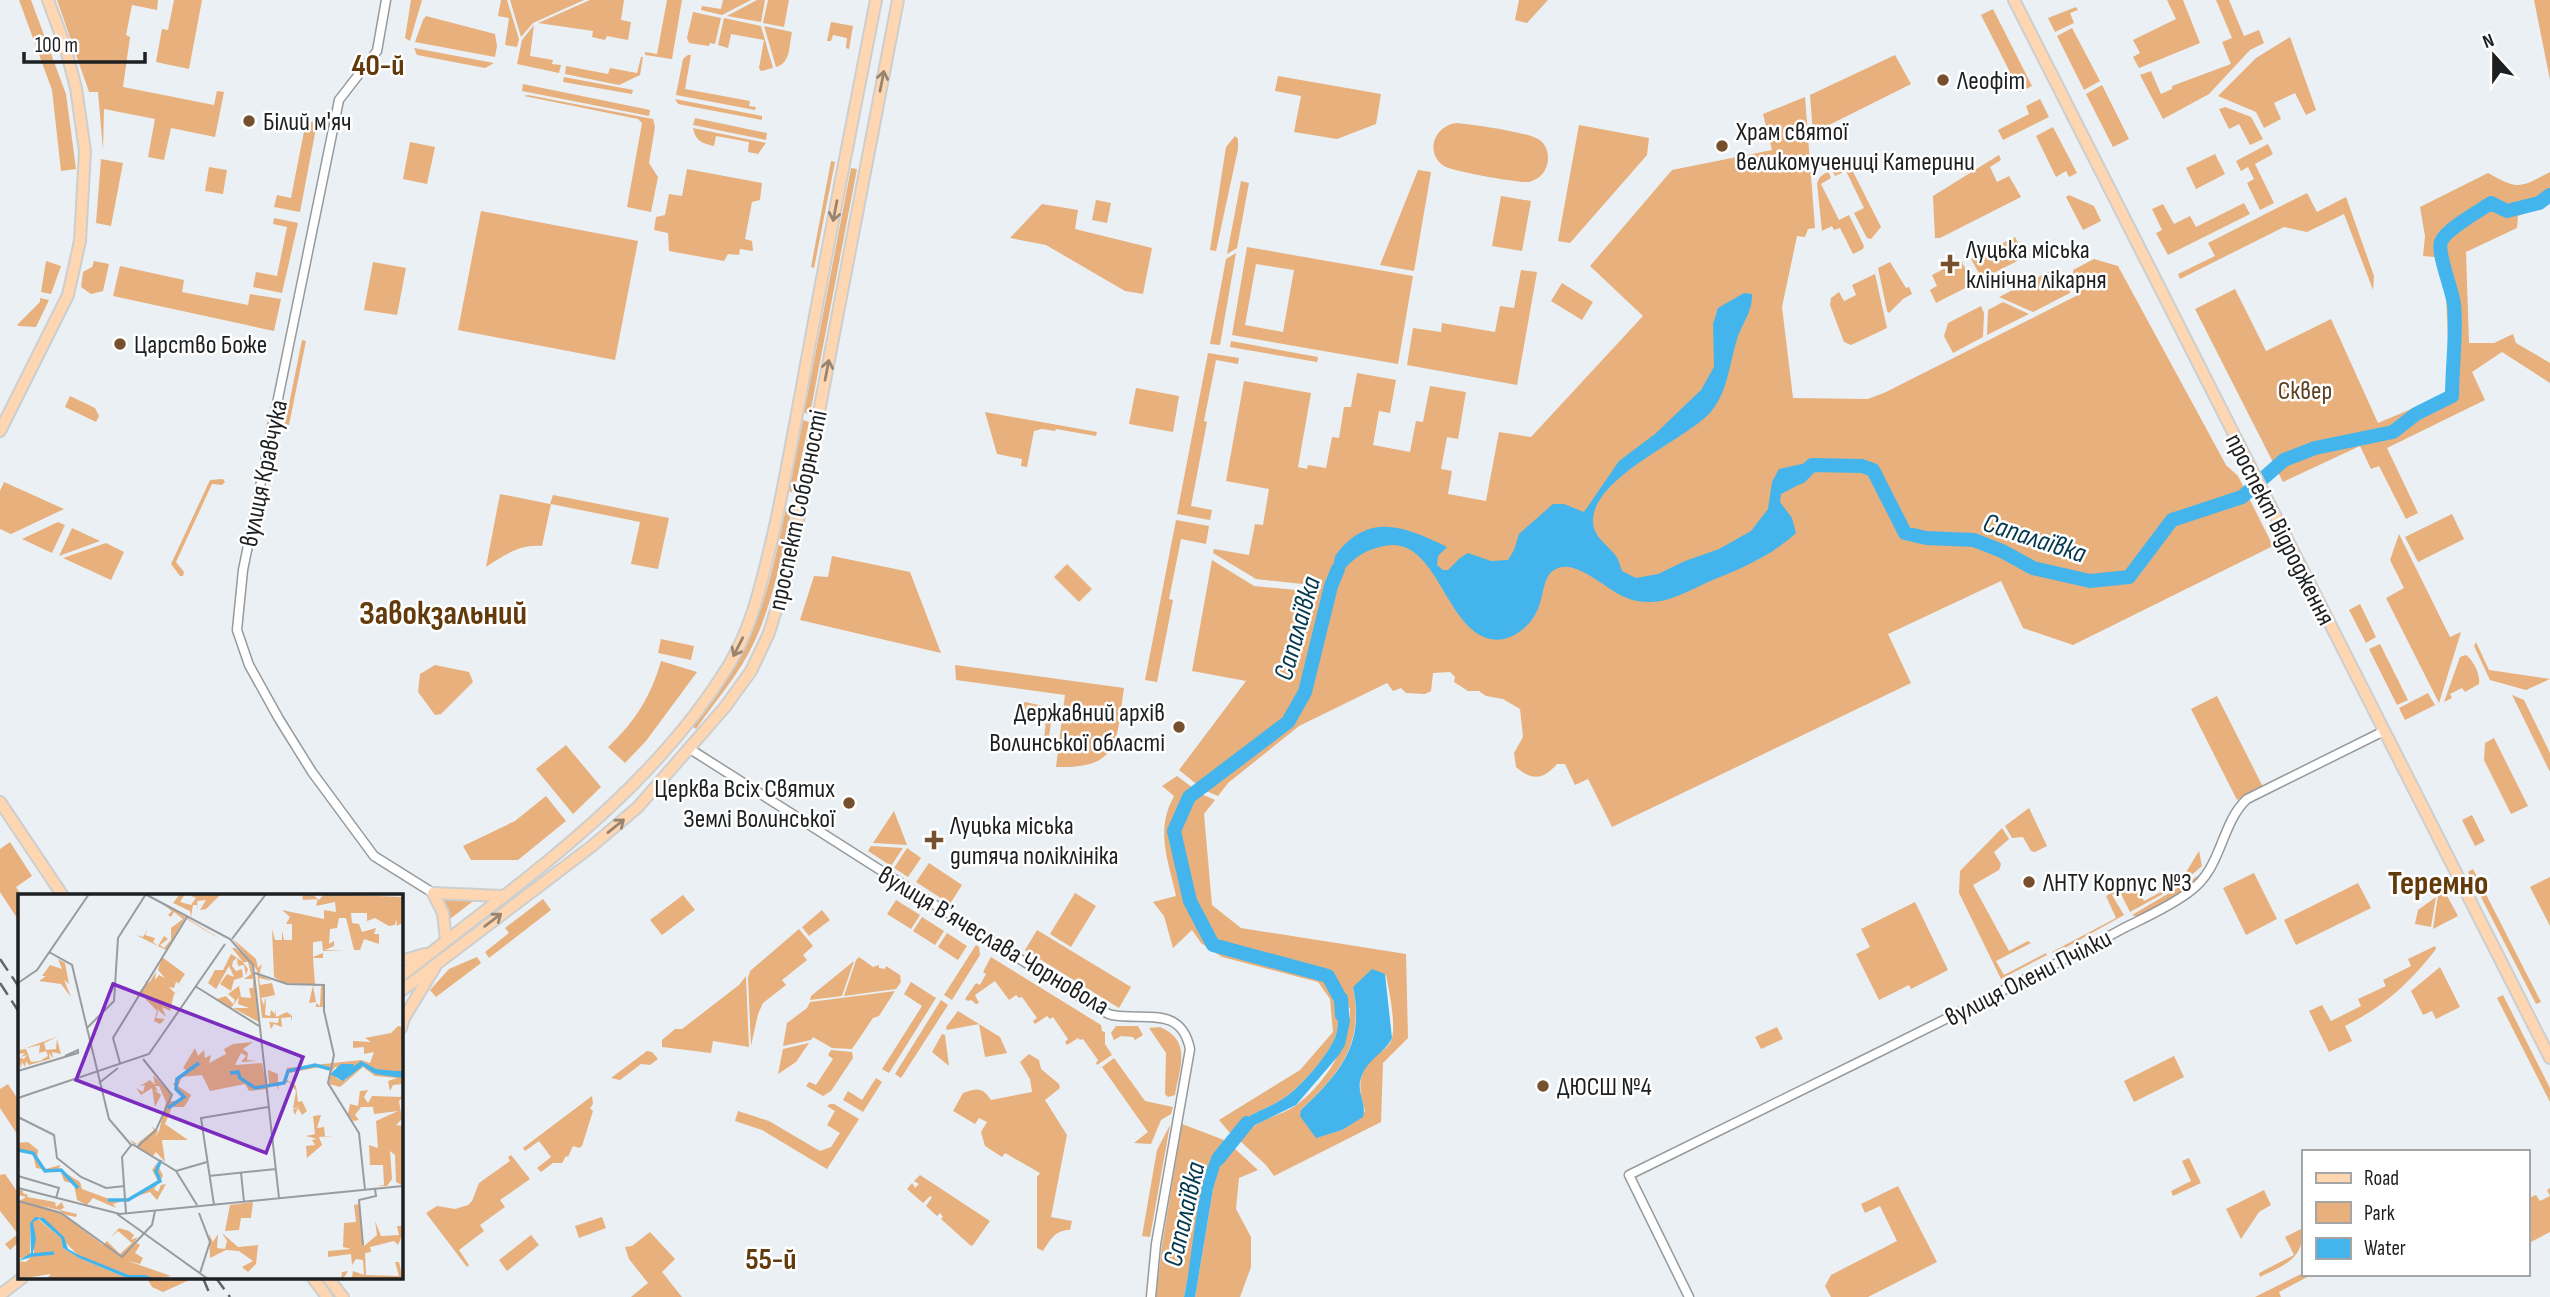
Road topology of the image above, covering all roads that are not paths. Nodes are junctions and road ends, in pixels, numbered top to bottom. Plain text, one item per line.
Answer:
1 (47, 0) edge
2 (386, 0) edge
3 (876, 0) edge
4 (898, 0) edge
5 (2014, 0) edge
6 (848, 144) junction
7 (869, 148) junction
8 (0, 431) edge
9 (781, 503) junction
10 (800, 508) junction
11 (2384, 731) junction
12 (675, 738) junction
13 (690, 749) junction
14 (0, 803) edge
15 (549, 860) junction
16 (558, 872) junction
17 (433, 893) junction
18 (61, 894) edge
19 (503, 895) junction
20 (446, 940) junction
21 (435, 957) junction
22 (402, 961) edge
23 (402, 975) edge
24 (402, 990) edge
25 (402, 1025) edge
26 (2550, 1058) edge
27 (19, 1280) edge
28 (314, 1280) edge
29 (330, 1280) edge
30 (0, 1295) edge
31 (327, 1297) edge
32 (343, 1297) edge
33 (1151, 1297) edge
34 (1689, 1297) edge

1 - 8 main road
2 - 17 street, вулиця Кравчука
3 - 6 main road, проспект Соборності
7 -> 4 main road, проспект Соборності
5 - 11 main road, проспект Відродження
6 - 7 main road
6 -> 9 main road, проспект Соборності
10 -> 7 main road, проспект Соборності
9 - 10 main road
9 -> 12 main road, проспект Соборності
10 - 13 main road, проспект Соборності
11 - 26 main road, проспект Відродження
11 - 34 street, вулиця Олени Пчілки
12 - 13 main road
12 - 15 main road, проспект Соборності
16 -> 13 main road, проспект Соборності
13 - 33 street, вулиця Вʼячеслава Чорновола
14 - 18 main road
15 - 16 main road
15 - 19 main road, проспект Соборності
21 -> 16 main road, проспект Соборності
17 - 19 main road
17 - 20 main road
19 - 20 main road, проспект Соборності
20 - 21 main road, проспект Соборності
21 - 22 main road
21 - 23 main road, проспект Соборності
21 - 24 main road, проспект Соборності
21 - 25 main road
27 - 30 main road
28 - 31 main road
29 - 32 main road

